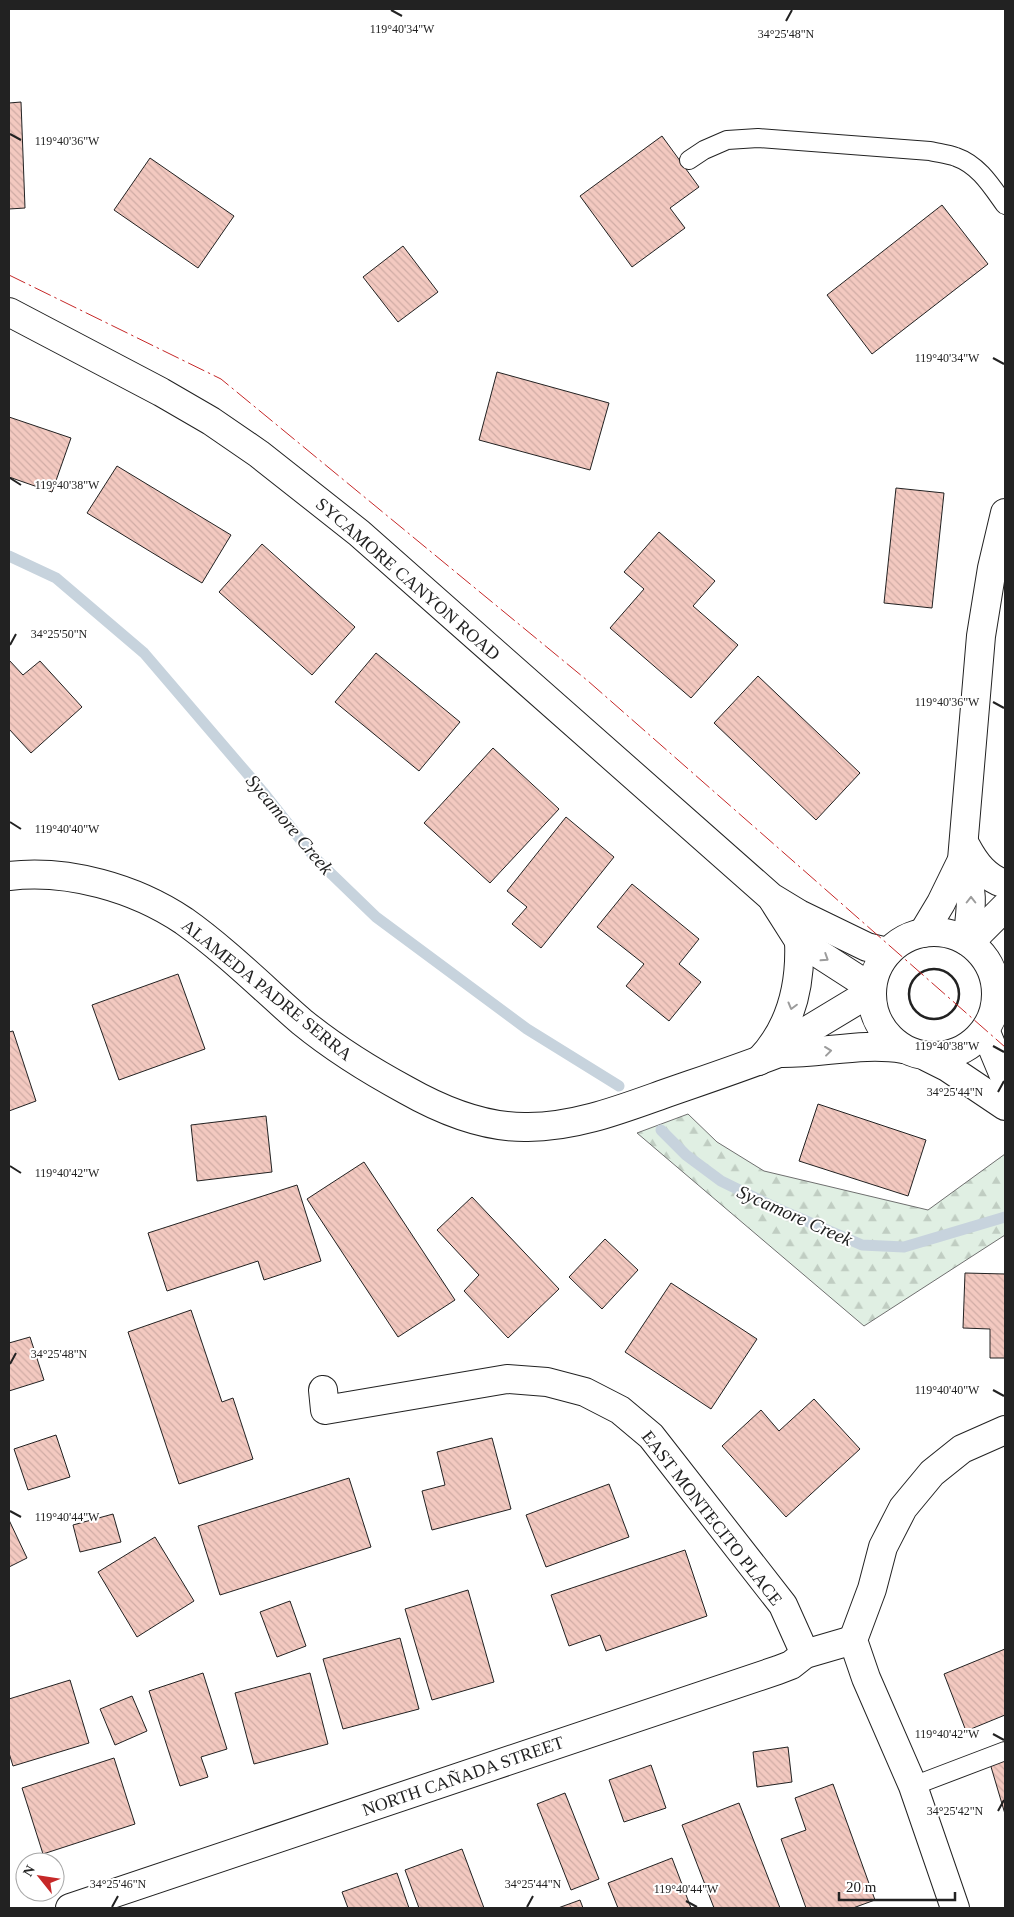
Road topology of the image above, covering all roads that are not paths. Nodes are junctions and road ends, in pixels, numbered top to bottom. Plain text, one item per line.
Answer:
1 (689, 160) dead end
2 (1005, 205) edge
3 (9, 312) edge
4 (1005, 513) edge
5 (962, 851) junction
6 (9, 876) edge
7 (1005, 884) edge
8 (771, 897) junction
9 (1005, 907) edge
10 (923, 933) junction
11 (798, 941) junction
12 (968, 942) junction
13 (888, 952) junction
14 (1000, 967) edge
15 (872, 991) junction
16 (986, 1030) junction
17 (916, 1053) junction
18 (769, 1057) junction
19 (1005, 1078) edge
20 (1005, 1106) edge
21 (323, 1390) dead end
22 (1005, 1430) edge
23 (852, 1640) junction
24 (805, 1654) junction
25 (1005, 1751) edge
26 (913, 1786) junction
27 (70, 1908) edge
28 (955, 1908) edge

1 - 2 lane
3 - 8 street, SYCAMORE CANYON ROAD
4 - 5 street
5 - 7 street
5 - 10 street
12 -> 5 street
6 - 18 street, ALAMEDA PADRE SERRA
8 - 11 street, SYCAMORE CANYON ROAD
8 - 13 street, SYCAMORE CANYON ROAD
9 - 12 street
10 - 12 street
10 - 13 street
11 -> 15 street, SYCAMORE CANYON ROAD
11 -> 18 street
12 - 14 street
13 - 15 street
14 - 16 street
15 - 17 street
15 - 18 street, ALAMEDA PADRE SERRA
16 - 17 street
16 - 19 street
18 -> 17 street, ALAMEDA PADRE SERRA
17 - 20 street
21 - 24 street, EAST MONTECITO PLACE
22 - 23 street
23 - 24 street, NORTH CAÑADA STREET
23 - 26 street
24 - 27 street, NORTH CAÑADA STREET
25 - 26 lane
26 - 28 street

